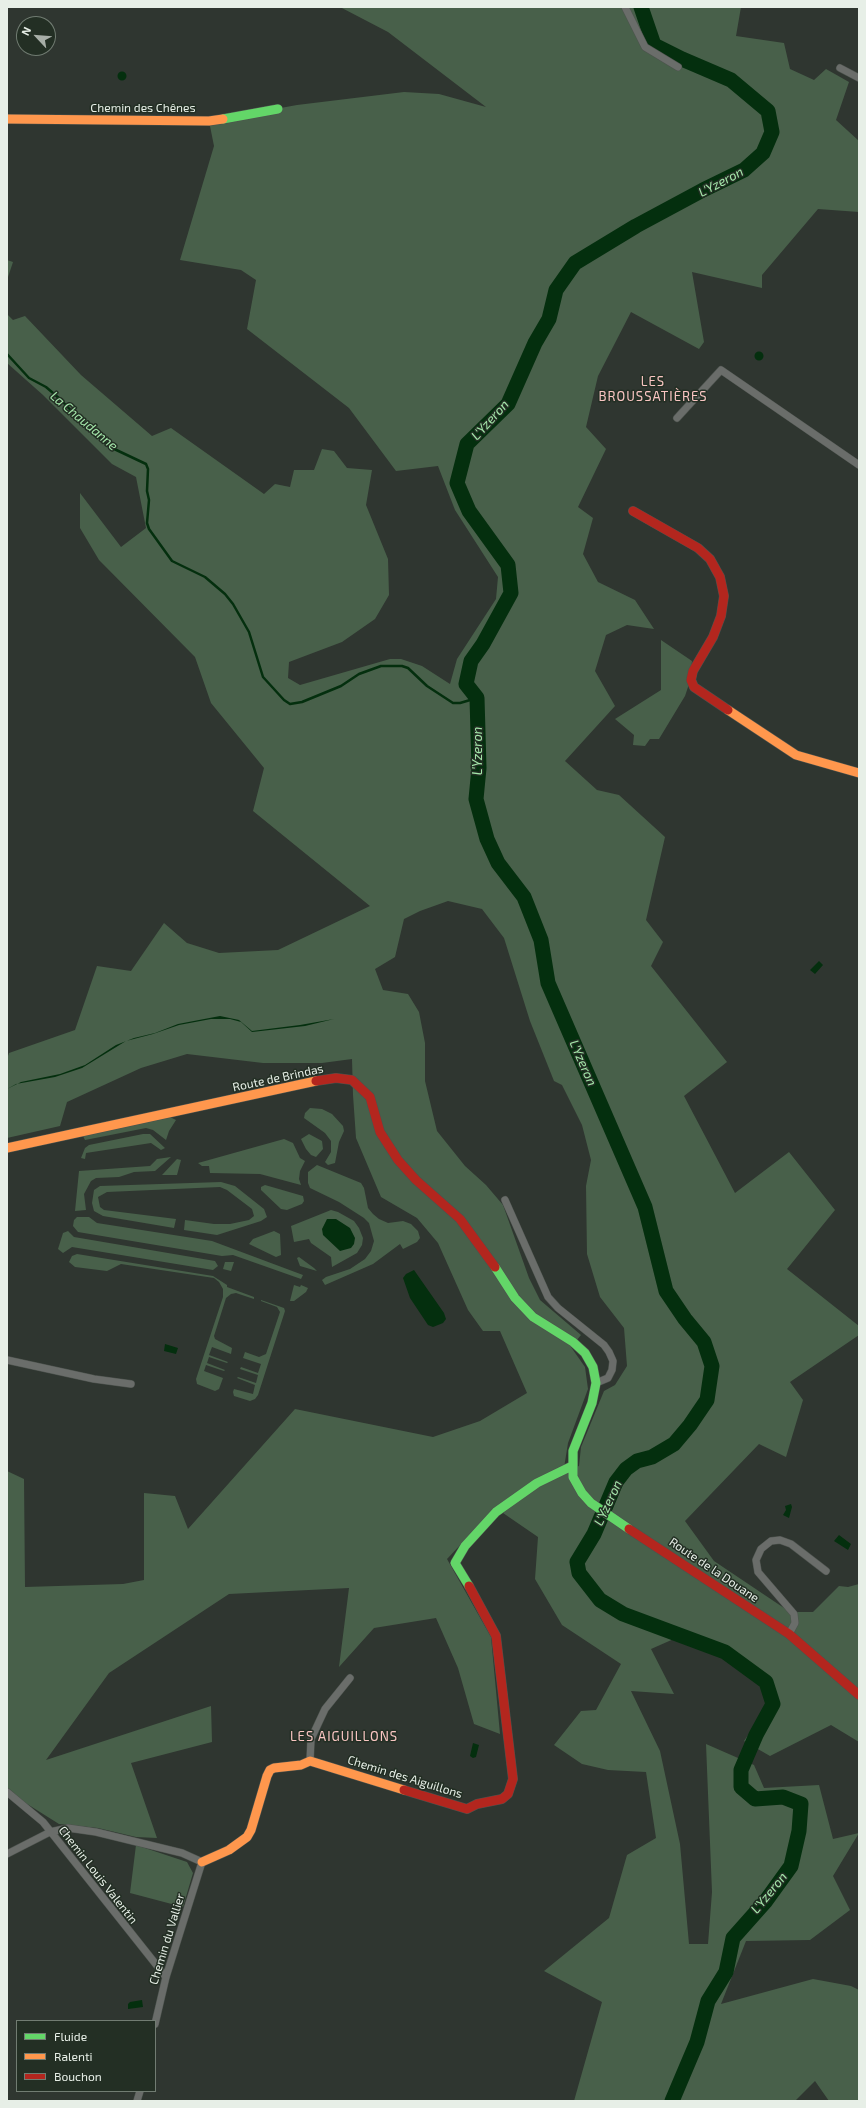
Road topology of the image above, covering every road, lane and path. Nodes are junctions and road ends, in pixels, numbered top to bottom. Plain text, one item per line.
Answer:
1 (625, 7) edge
2 (678, 67) dead end
3 (840, 68) dead end
4 (859, 78) edge
5 (278, 109) dead end
6 (7, 119) edge
7 (677, 418) dead end
8 (859, 465) edge
9 (633, 511) dead end
10 (859, 773) edge
11 (7, 1148) edge
12 (505, 1200) dead end
13 (7, 1360) edge
14 (596, 1383) junction
15 (131, 1384) dead end
16 (572, 1466) junction
17 (826, 1571) dead end
18 (789, 1634) junction
19 (350, 1678) dead end
20 (859, 1695) edge
21 (310, 1761) junction
22 (7, 1792) edge
23 (50, 1832) junction
24 (7, 1854) edge
25 (202, 1862) junction
26 (166, 1978) junction
27 (156, 2020) edge

1 - 2 street
3 - 4 street
5 - 6 street, Chemin des Chênes
7 - 8 street
9 - 10 street
11 - 14 street, Route de Brindas
12 - 14 street
13 - 15 street
14 - 16 street, Route de Brindas
16 - 18 street, Route de la Douane
16 - 21 street, Chemin des Aiguillons
17 - 18 street, Route de la Douane
18 - 20 street, Route de la Douane
19 - 21 street
21 - 25 street
22 - 23 street, Chemin Louis Valentin
23 - 24 street
23 - 25 street
23 - 26 street, Chemin Louis Valentin
25 - 26 street, Chemin du Vallier
26 - 27 street, Chemin du Vallier

